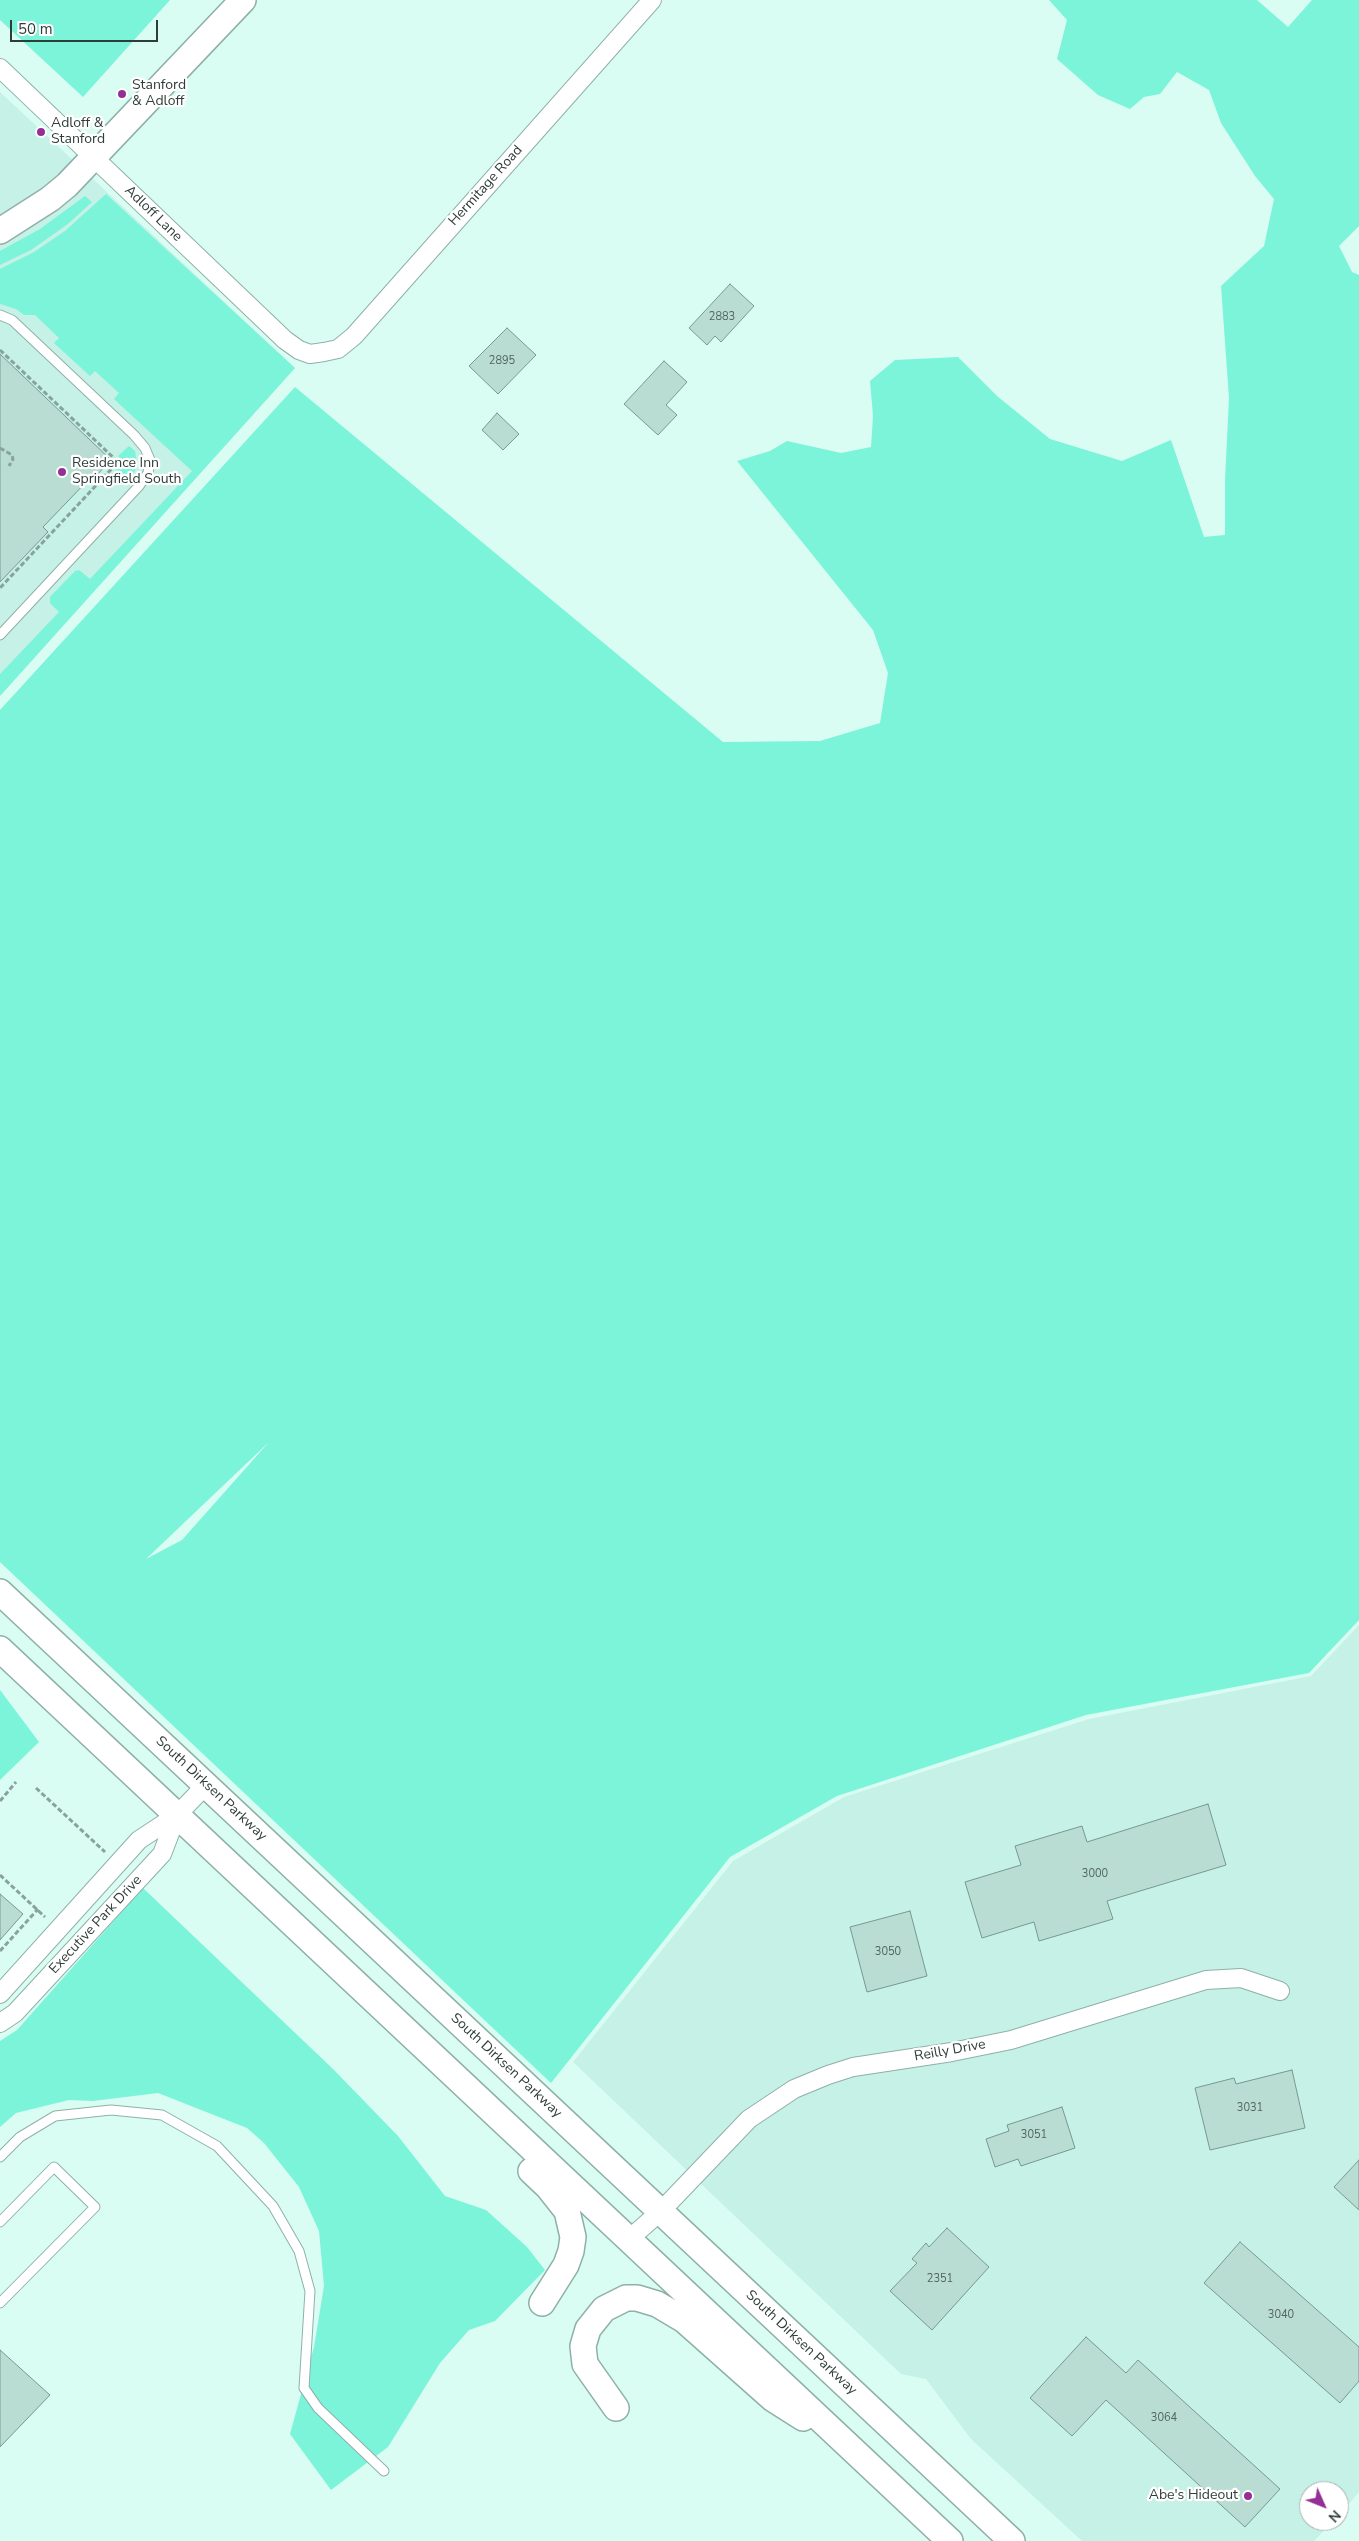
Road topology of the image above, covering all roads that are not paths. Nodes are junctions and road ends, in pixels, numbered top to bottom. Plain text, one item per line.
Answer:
1 (243, 0) edge
2 (652, 0) edge
3 (0, 68) edge
4 (94, 157) junction
5 (0, 231) edge
6 (0, 315) edge
7 (310, 354) joint
8 (0, 634) edge
9 (0, 1592) edge
10 (0, 1649) edge
11 (206, 1785) junction
12 (177, 1815) junction
13 (338, 1966) junction
14 (1280, 1991) dead end
15 (0, 1994) edge
16 (0, 2023) edge
17 (0, 2157) edge
18 (660, 2211) junction
19 (0, 2222) edge
20 (628, 2240) junction
21 (0, 2303) edge
22 (542, 2303) dead end
23 (616, 2408) dead end
24 (846, 2444) junction
25 (384, 2471) dead end
26 (950, 2541) edge
27 (1012, 2541) edge

1 - 4 main road
2 - 7 street, Hermitage Road
3 - 4 street, Adloff Lane
4 - 5 main road
4 - 7 street, Adloff Lane
6 - 8 lane
9 - 11 main road, South Dirksen Parkway
10 - 12 main road
11 - 12 street, Executive Park Drive
11 - 18 main road, South Dirksen Parkway
12 - 13 main road
12 - 15 street, Executive Park Drive
12 - 16 street, Executive Park Drive
13 - 20 main road
13 - 22 main road
14 - 18 street, Reilly Drive
17 - 25 lane
18 - 20 street, Reilly Drive
18 - 27 main road, South Dirksen Parkway
19 - 21 lane
20 - 24 main road
23 - 24 main road
24 - 26 main road

